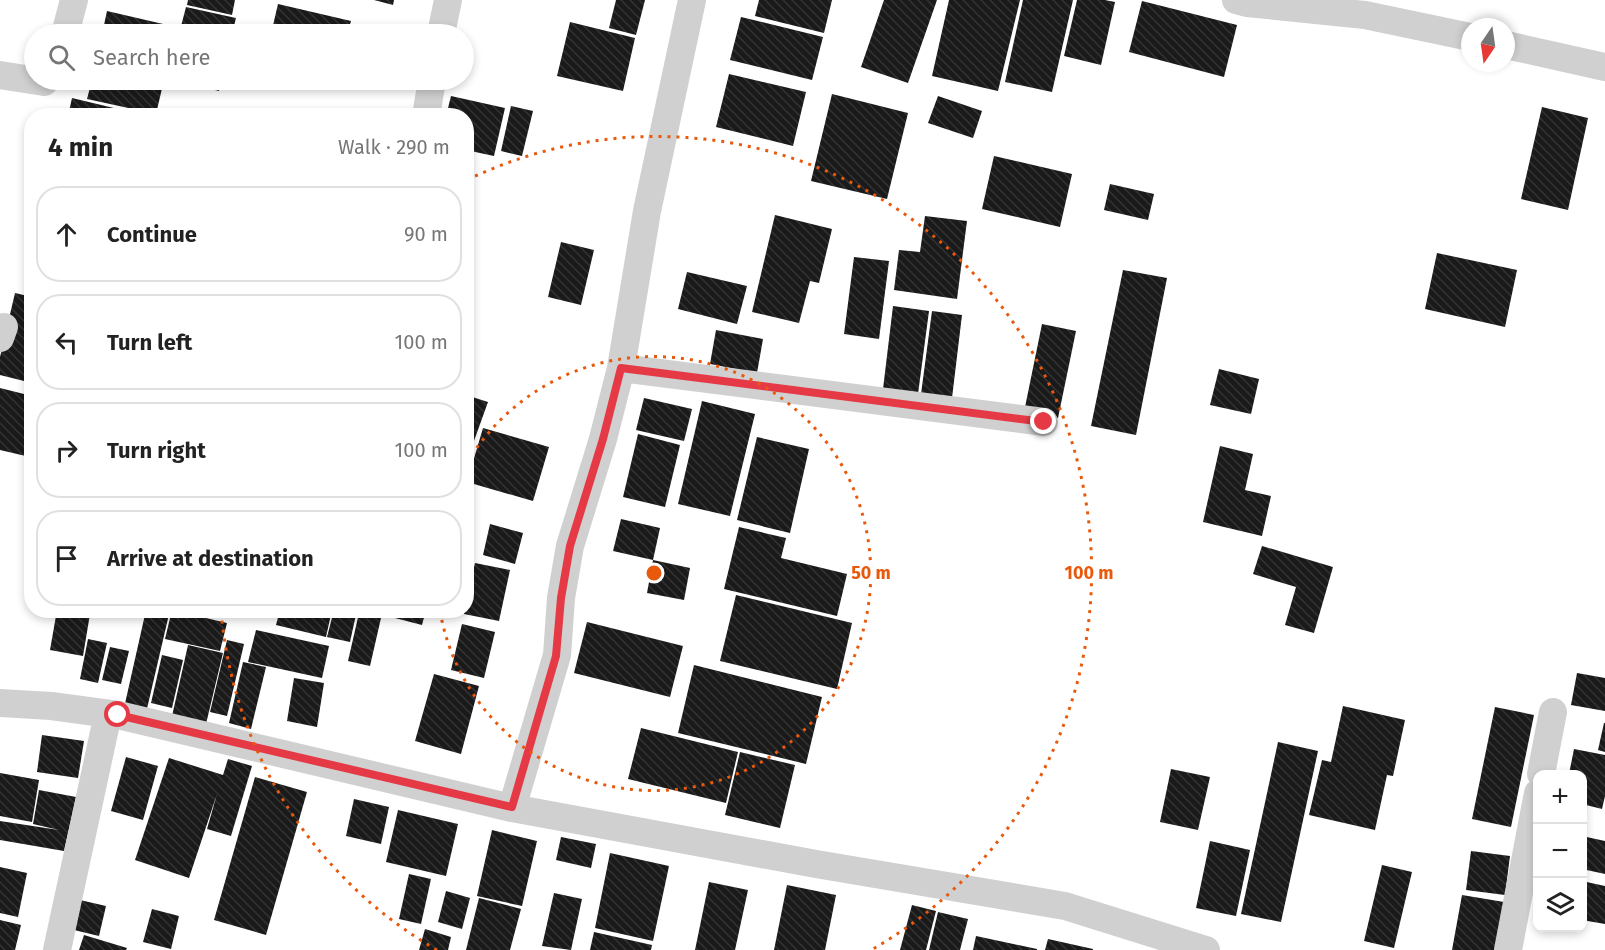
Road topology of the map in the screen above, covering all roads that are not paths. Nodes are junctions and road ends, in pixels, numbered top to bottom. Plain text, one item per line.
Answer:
1 (74, 0) edge
2 (448, 0) edge
3 (692, 0) edge
4 (1236, 0) edge
5 (68, 24) edge
6 (443, 24) edge
7 (1461, 36) edge
8 (1515, 47) edge
9 (1605, 67) edge
10 (0, 75) edge
11 (24, 79) edge
12 (430, 90) edge
13 (427, 108) edge
14 (621, 368) junction
15 (1044, 422) dead end
16 (0, 703) edge
17 (1552, 712) dead end
18 (108, 714) junction
19 (1542, 770) edge
20 (512, 807) junction
21 (1533, 819) edge
22 (57, 950) edge
23 (1206, 950) edge
24 (1508, 950) edge

1 - 5 street
2 - 6 street
3 - 14 street
4 - 7 street
8 - 9 street
10 - 11 street
12 - 13 street
14 - 15 street
14 - 20 street
16 - 18 street
17 - 19 street
18 - 20 street
18 - 22 street
20 - 23 street
21 - 24 street

